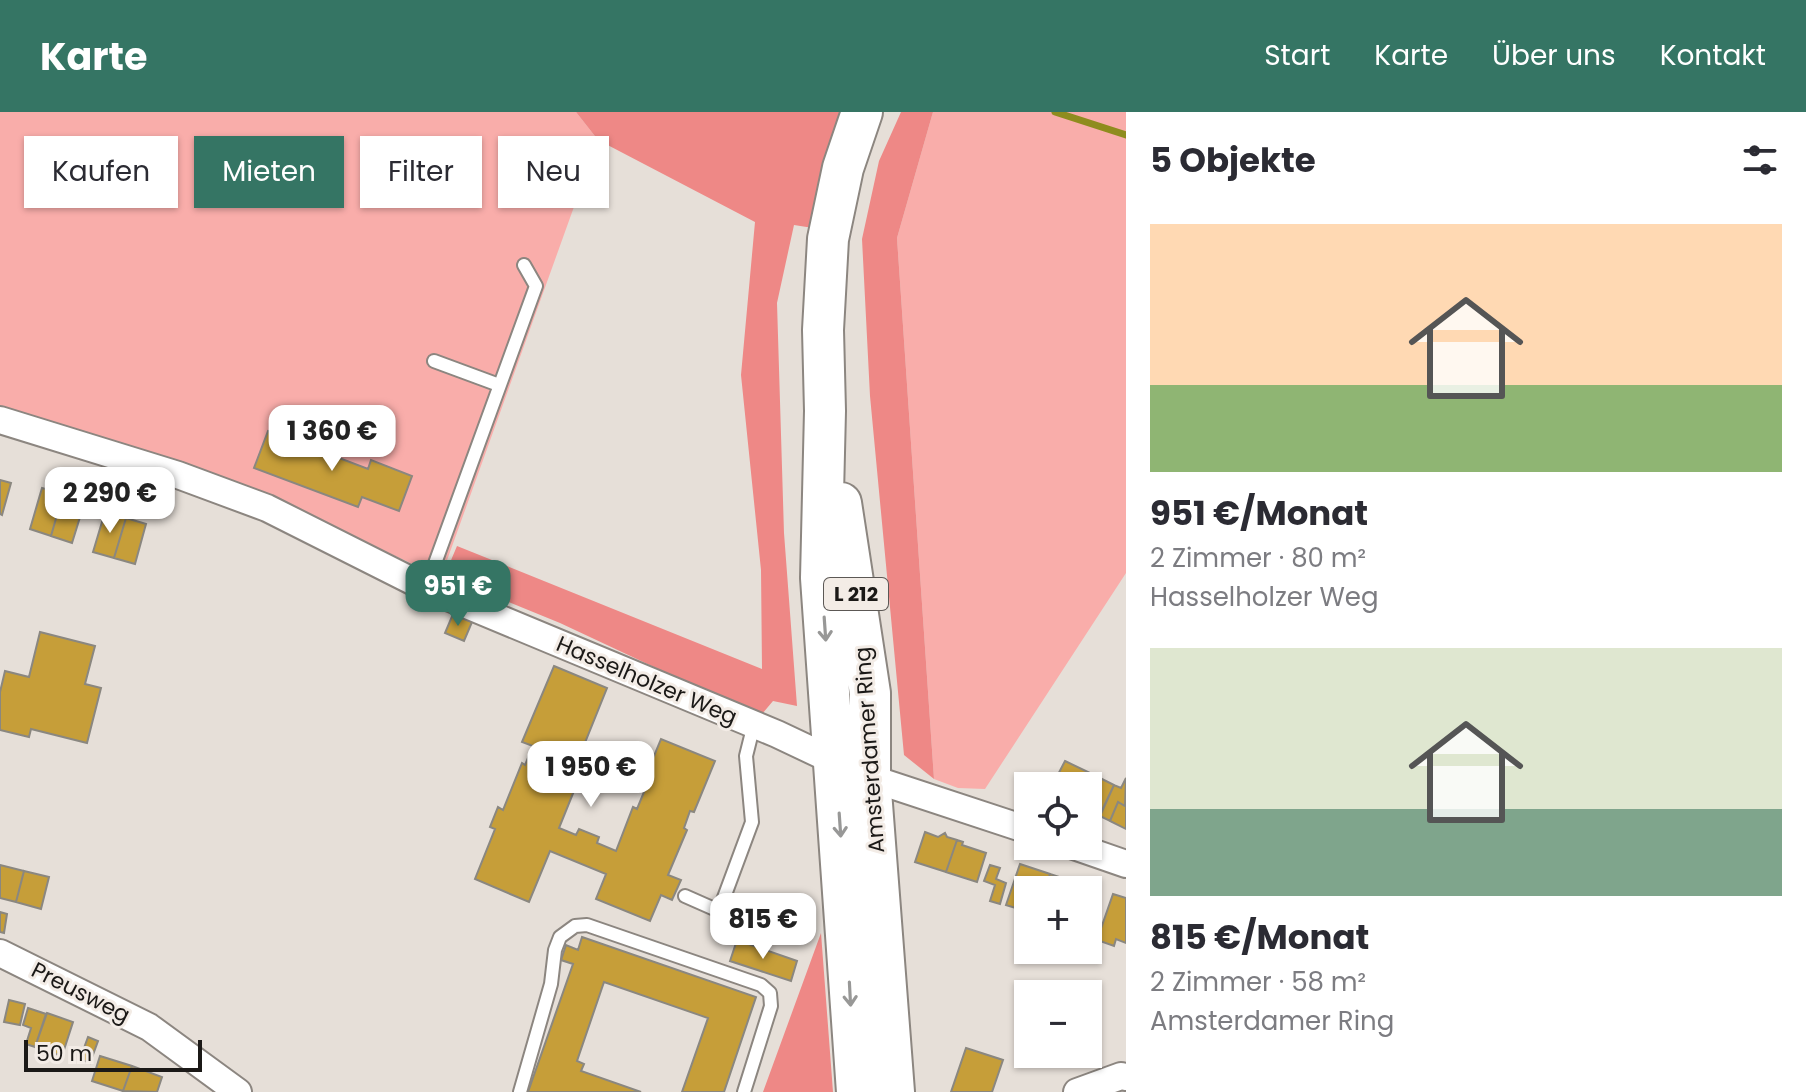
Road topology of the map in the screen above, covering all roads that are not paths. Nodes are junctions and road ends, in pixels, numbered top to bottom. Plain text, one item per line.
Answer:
1 (862, 112) edge
2 (524, 265) dead end
3 (434, 361) dead end
4 (499, 385) junction
5 (0, 420) edge
6 (426, 588) junction
7 (754, 724) junction
8 (853, 770) junction
9 (1014, 825) edge
10 (1102, 856) edge
11 (1126, 864) edge
12 (685, 896) dead end
13 (0, 953) edge
14 (1126, 1077) edge
15 (238, 1092) edge
16 (520, 1092) edge
17 (744, 1092) edge
18 (857, 1092) edge
19 (894, 1092) edge
20 (1077, 1092) edge

1 - 8 main road, Amsterdamer Ring / L 212
2 - 4 lane
3 - 4 lane
4 - 6 lane
5 - 6 street, Hasselholzer Weg
6 - 7 street, Hasselholzer Weg
7 - 8 street, Hasselholzer Weg
7 - 12 lane
8 - 9 street, Hasselholzer Weg
8 -> 18 main road, Amsterdamer Ring / L 212
8 - 19 main road, Amsterdamer Ring / L 212
10 - 11 street
13 - 15 street, Preusweg
14 - 20 street
16 - 17 lane

